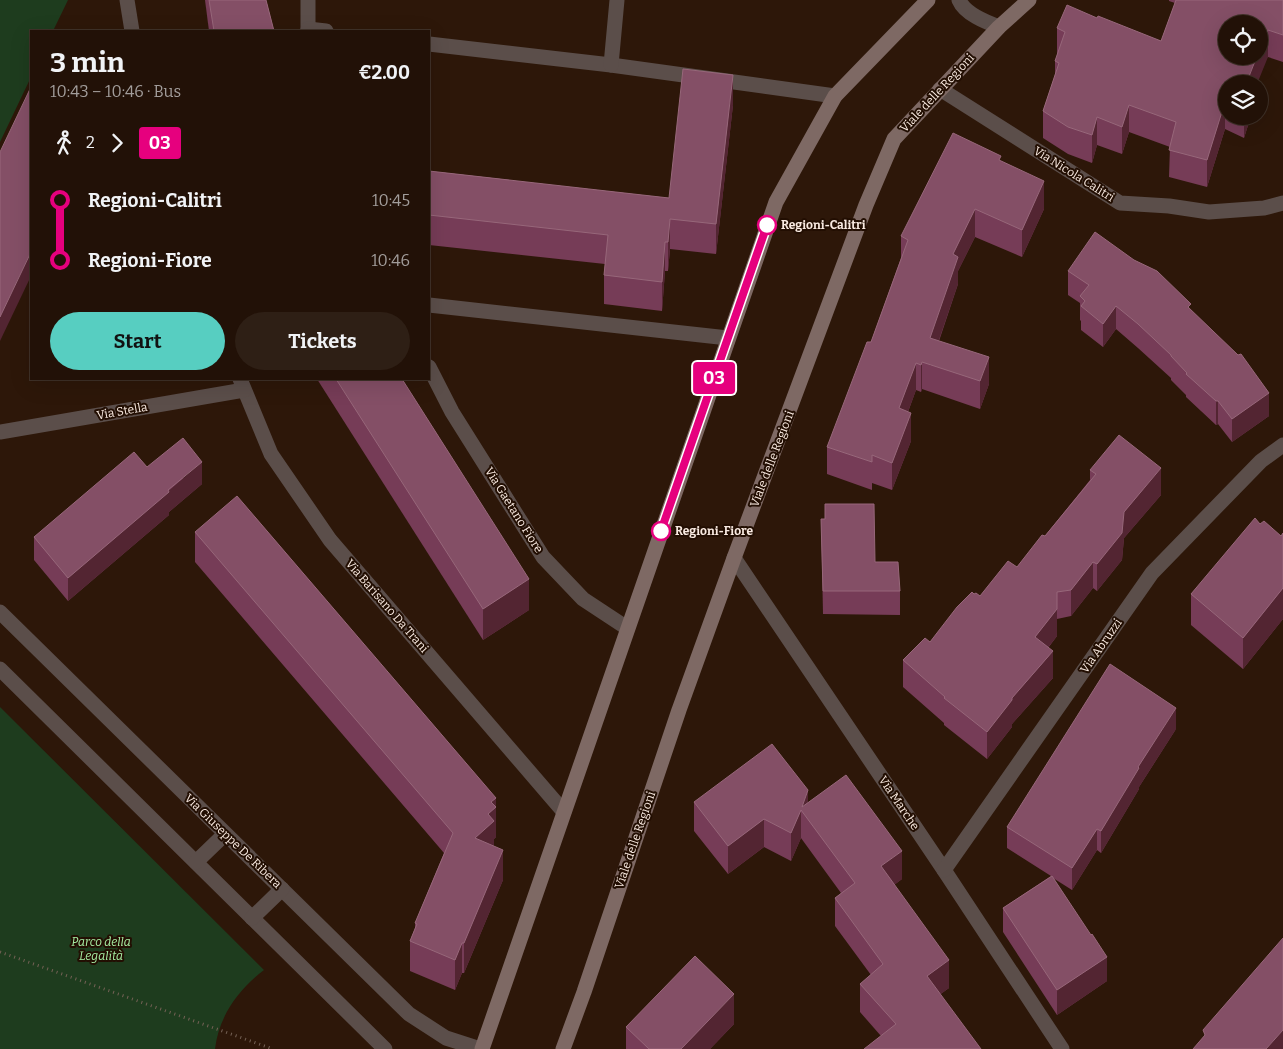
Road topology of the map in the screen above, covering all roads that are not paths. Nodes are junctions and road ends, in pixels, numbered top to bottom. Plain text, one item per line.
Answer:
1 (127, 0) edge
2 (308, 0) edge
3 (617, 0) edge
4 (928, 0) edge
5 (960, 0) edge
6 (1029, 0) edge
7 (999, 27) junction
8 (132, 30) edge
9 (308, 30) edge
10 (430, 44) edge
11 (611, 65) junction
12 (940, 89) junction
13 (835, 96) junction
14 (1283, 203) edge
15 (430, 305) edge
16 (728, 338) junction
17 (430, 369) edge
18 (242, 385) edge
19 (0, 432) edge
20 (1283, 445) edge
21 (734, 558) junction
22 (0, 612) edge
23 (627, 628) junction
24 (0, 669) edge
25 (564, 812) junction
26 (225, 834) junction
27 (196, 862) junction
28 (944, 870) junction
29 (282, 889) junction
30 (252, 918) junction
31 (385, 1049) edge
32 (481, 1049) edge
33 (563, 1049) edge
34 (1062, 1049) edge

1 - 8 street
2 - 9 street
3 - 11 street
4 - 13 street
5 - 7 street
6 - 7 street, Viale delle Regioni
7 - 12 street, Viale delle Regioni
10 - 11 street
11 - 13 street
12 - 14 street, Via Nicola Calitri
12 - 21 street, Viale delle Regioni
13 - 16 street
15 - 16 street
16 - 23 street
17 - 23 street, Via Gaetano Fiore
18 - 19 street, Via Stella
18 - 25 street, Via Barisano Da Trani
20 - 28 street, Via Abruzzi
21 - 28 street, Via Marche
21 - 33 street, Viale delle Regioni
22 - 26 street, Via Giuseppe De Ribera
23 - 25 street
24 - 27 street
25 - 32 street
26 - 27 street
26 - 29 street, Via Giuseppe De Ribera
27 - 30 street
28 - 34 street, Via Marche
29 - 30 street
29 - 32 street, Via Giuseppe De Ribera
30 - 31 street

